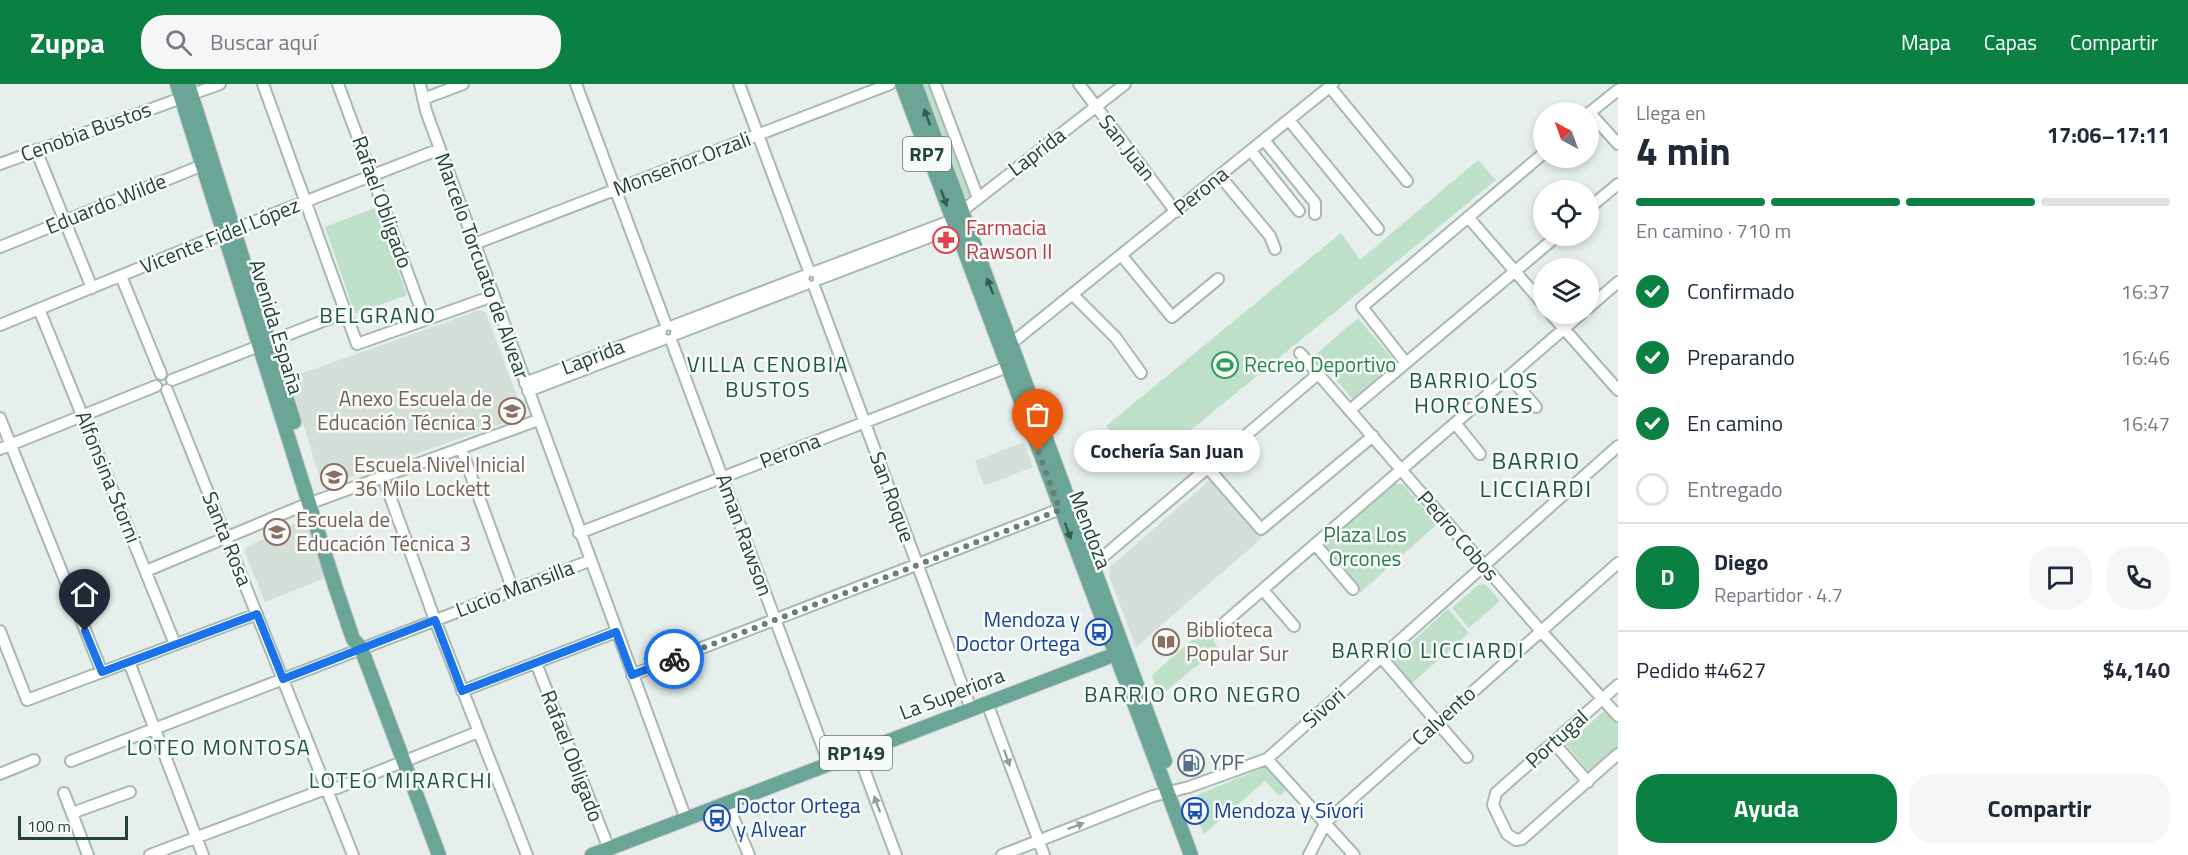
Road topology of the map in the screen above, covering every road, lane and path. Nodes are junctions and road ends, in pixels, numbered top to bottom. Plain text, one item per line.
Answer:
1 (220, 84) edge
2 (263, 84) edge
3 (338, 84) edge
4 (420, 84) edge
5 (463, 84) edge
6 (576, 84) edge
7 (739, 84) edge
8 (890, 84) edge
9 (902, 84) edge
10 (915, 84) edge
11 (935, 84) edge
12 (1079, 84) edge
13 (1125, 84) edge
14 (1331, 85) edge
15 (1618, 90) edge
16 (183, 91) edge
17 (423, 99) junction
18 (1599, 105) edge
19 (1095, 108) junction
20 (1289, 120) junction
21 (1599, 124) edge
22 (758, 135) junction
23 (1264, 140) junction
24 (1618, 144) edge
25 (440, 149) junction
26 (36, 150) junction
27 (1251, 151) junction
28 (1533, 162) edge
29 (208, 163) junction
30 (0, 164) edge
31 (372, 176) junction
32 (1220, 176) junction
33 (1407, 181) dead end
34 (1618, 184) edge
35 (615, 190) junction
36 (978, 198) junction
37 (1599, 200) edge
38 (306, 201) junction
39 (962, 211) junction
40 (1176, 212) junction
41 (1299, 212) dead end
42 (1315, 214) dead end
43 (1468, 217) junction
44 (65, 221) junction
45 (953, 224) junction
46 (1378, 229) dead end
47 (230, 232) junction
48 (474, 244) junction
49 (1545, 246) edge
50 (0, 247) edge
51 (1275, 249) dead end
52 (1122, 256) junction
53 (1515, 271) junction
54 (121, 276) junction
55 (811, 278) junction
56 (1218, 279) dead end
57 (1618, 282) edge
58 (92, 288) junction
59 (1533, 292) edge
60 (1072, 294) junction
61 (493, 296) junction
62 (1599, 298) edge
63 (39, 309) junction
64 (346, 312) junction
65 (425, 320) junction
66 (1560, 324) edge
67 (1570, 324) edge
68 (0, 325) edge
69 (1564, 329) junction
70 (668, 332) junction
71 (994, 334) junction
72 (264, 342) junction
73 (1011, 343) junction
74 (1300, 353) dead end
75 (1406, 363) junction
76 (1007, 366) junction
77 (1141, 373) dead end
78 (161, 374) junction
79 (1318, 374) junction
80 (1509, 376) junction
81 (169, 385) junction
82 (156, 386) junction
83 (526, 387) junction
84 (1618, 390) edge
85 (1536, 407) dead end
86 (1350, 410) junction
87 (83, 416) junction
88 (0, 418) edge
89 (538, 420) junction
90 (864, 422) junction
91 (1455, 423) junction
92 (1373, 436) junction
93 (1618, 446) edge
94 (5, 447) edge
95 (461, 448) junction
96 (1186, 449) dead end
97 (1480, 454) dead end
98 (1207, 469) junction
99 (1401, 470) junction
100 (383, 477) junction
101 (722, 477) junction
102 (314, 502) junction
103 (1066, 507) junction
104 (579, 533) junction
105 (227, 537) junction
106 (1315, 544) junction
107 (1090, 554) junction
108 (589, 561) junction
109 (1618, 563) edge
110 (917, 565) junction
111 (1483, 565) junction
112 (1095, 569) junction
113 (146, 571) junction
114 (1087, 581) junction
115 (1353, 589) dead end
116 (513, 590) junction
117 (1263, 590) junction
118 (257, 614) junction
119 (435, 620) junction
120 (775, 620) junction
121 (1294, 626) dead end
122 (1216, 630) dead end
123 (1540, 630) junction
124 (0, 631) edge
125 (616, 632) junction
126 (176, 645) junction
127 (361, 648) junction
128 (1120, 652) junction
129 (1381, 657) junction
130 (129, 662) junction
131 (536, 663) junction
132 (102, 672) junction
133 (632, 675) junction
134 (283, 679) junction
135 (1618, 685) edge
136 (462, 691) junction
137 (1603, 699) junction
138 (987, 703) junction
139 (971, 709) junction
140 (1618, 716) edge
141 (1438, 723) junction
142 (154, 729) junction
143 (478, 732) junction
144 (1554, 743) junction
145 (858, 753) junction
146 (1618, 754) edge
147 (1467, 757) dead end
148 (1268, 759) junction
149 (34, 760) dead end
150 (71, 761) dead end
151 (403, 762) junction
152 (829, 764) junction
153 (0, 774) edge
154 (1588, 782) junction
155 (327, 790) junction
156 (1172, 791) junction
157 (130, 792) dead end
158 (64, 793) dead end
159 (727, 803) junction
160 (72, 813) junction
161 (686, 819) junction
162 (1326, 822) junction
163 (196, 838) junction
164 (1038, 841) junction
165 (600, 853) edge
166 (88, 855) edge
167 (150, 855) edge
168 (203, 855) edge
169 (353, 855) edge
170 (439, 855) edge
171 (527, 855) edge
172 (749, 855) edge
173 (896, 855) edge
174 (1002, 855) edge
175 (1044, 855) edge
176 (1191, 855) edge
177 (1202, 855) edge
178 (1309, 855) edge
179 (1354, 855) edge

1 - 16 street, Cenobia Bustos
2 - 38 street
3 - 31 street, Rafael Obligado
4 - 17 street, Marcelo Torcuato de Alvear
5 - 17 street
6 - 35 street, Aman Rawson
7 - 22 street, San Roque
8 - 22 street, Monseñor Orzali
9 -> 45 main road, Mendoza / RP7
39 -> 10 main road, Mendoza / RP7
11 - 36 street
12 - 19 street, San Juan
13 - 19 street, Laprida
14 - 20 street, Perona
14 - 33 street
15 - 18 street
16 - 26 street, Cenobia Bustos
16 - 29 main road, Avenida España
17 - 25 street, Marcelo Torcuato de Alvear
19 - 36 street, Laprida
19 - 40 street, San Juan
20 - 23 street, Perona
20 - 46 street
21 - 24 street
22 - 35 street, Monseñor Orzali
22 - 55 street, San Roque
23 - 27 street, Perona
23 - 42 street
25 - 31 street, Vicente Fidel López
25 - 48 street, Marcelo Torcuato de Alvear
26 - 30 street, Cenobia Bustos
26 - 44 street
27 - 32 street, Perona
27 - 41 street
28 - 43 street
29 - 44 street, Eduardo Wilde
29 - 47 main road, Avenida España
31 - 38 street, Vicente Fidel López
31 - 65 street, Rafael Obligado
32 - 40 street, Perona
32 - 51 street
34 - 37 street
35 - 48 street, Monseñor Orzali
35 - 70 street, Aman Rawson
36 - 39 street, Laprida
38 - 47 street, Vicente Fidel López
38 - 64 street
39 - 45 street, Laprida
73 -> 39 main road, Mendoza / RP7
40 - 52 street, Perona
43 - 53 street
43 - 75 street
44 - 50 street, Eduardo Wilde
44 - 58 street
45 - 55 street, Laprida
45 - 71 main road, Mendoza / RP7
47 - 54 street, Vicente Fidel López
47 - 72 main road, Avenida España
48 - 61 street, Marcelo Torcuato de Alvear
49 - 53 street
52 - 56 street
52 - 60 street, Perona
53 - 59 street
53 - 75 street
54 - 58 street, Vicente Fidel López
54 - 78 street
55 - 70 street, Laprida
55 - 90 street, San Roque
57 - 62 street
58 - 63 street, Vicente Fidel López
60 - 73 street, Perona
60 - 77 street
61 - 65 street
61 - 83 street, Marcelo Torcuato de Alvear
63 - 68 street, Vicente Fidel López
63 - 87 street, Alfonsina Storni
64 - 65 street
64 - 72 street
66 - 69 street
67 - 69 street
69 - 80 street
69 - 84 street
70 - 83 street, Laprida
70 - 101 street, Aman Rawson
71 - 73 street
71 - 76 main road, Mendoza / RP7
72 - 81 street
72 - 102 main road, Avenida España
73 - 76 main road, Mendoza / RP7
74 - 79 street, Pedro Cobos
75 - 86 street
76 - 90 street, Perona
76 - 103 main road, Mendoza / RP7
76 - 103 main road, Mendoza / RP7
78 - 81 street
78 - 82 street
79 - 86 street, Pedro Cobos
79 - 98 street
80 - 85 street
80 - 91 street
81 - 82 street
81 - 105 street, Santa Rosa
82 - 87 street
83 - 89 street, Marcelo Torcuato de Alvear
86 - 92 street, Pedro Cobos
87 - 94 street
87 - 113 street, Alfonsina Storni
88 - 94 street
89 - 95 street
89 - 104 street, Marcelo Torcuato de Alvear
90 - 101 street, Perona
90 - 110 street, San Roque
91 - 97 street
91 - 99 street
92 - 98 street
92 - 99 street, Pedro Cobos
93 - 111 street, Sivori
94 - 132 street
95 - 100 street
95 - 116 street
96 - 98 street
98 - 107 street
99 - 106 street
99 - 111 street, Pedro Cobos
100 - 102 street
100 - 119 street
101 - 104 street, Perona
101 - 120 street, Aman Rawson
102 - 105 street
102 - 127 main road, Avenida España
103 - 107 main road, Mendoza / RP7
103 - 110 street
104 - 108 street, Marcelo Torcuato de Alvear
105 - 113 street
105 - 118 street, Santa Rosa
106 - 115 street
106 - 117 street
107 - 112 main road, Mendoza / RP7
107 - 114 main road, Mendoza / RP7
108 - 116 street, Lucio Mansilla
108 - 125 street, Marcelo Torcuato de Alvear
109 - 123 street, Calvento
110 - 120 street
110 - 139 street, San Roque
111 - 123 street, Pedro Cobos
111 - 129 street, Sivori
112 - 114 street
112 - 128 main road, Mendoza / RP7
113 - 126 street, Alfonsina Storni
114 - 128 main road, Mendoza / RP7
116 - 119 street, Lucio Mansilla
117 - 121 street
117 - 122 street
118 - 126 street
118 - 134 street, Santa Rosa
119 - 127 street, Lucio Mansilla
119 - 136 street
120 - 133 street
120 - 152 street, Aman Rawson
123 - 137 street, Pedro Cobos
123 - 141 street, Calvento
124 - 132 street
125 - 131 street
125 - 133 street, Marcelo Torcuato de Alvear
126 - 130 street
127 - 134 street, Lucio Mansilla
127 - 151 main road, Avenida España
128 - 138 main road, La Superiora / RP149
128 - 156 main road, Mendoza / RP7
129 - 141 street
129 - 148 street, Sivori
130 - 132 street
130 - 142 street
131 - 136 street
131 - 165 street, Rafael Obligado
133 - 161 street, Marcelo Torcuato de Alvear
134 - 142 street, Lucio Mansilla
134 - 155 street, Santa Rosa
135 - 137 street, Portugal
136 - 143 street
137 - 140 street, Pedro Cobos
137 - 144 street, Portugal
138 - 139 main road, La Superiora / RP149
138 -> 164 street
139 - 145 main road, La Superiora / RP149
141 - 147 street
141 - 162 street, Calvento
142 - 150 street, Lucio Mansilla
142 - 163 street
143 - 151 street
143 - 171 street
144 - 154 street
144 - 154 street, Portugal
145 - 152 main road, La Superiora / RP149
173 -> 145 street
146 - 154 street
148 - 156 street, Sivori
148 - 162 street
149 - 153 street
151 - 155 street
151 - 170 main road, Avenida España
152 - 159 main road, La Superiora / RP149
155 - 163 street
155 - 169 street, Santa Rosa
164 -> 156 street, Sivori
156 - 176 main road, Mendoza / RP7
156 - 177 main road, Mendoza / RP7
157 - 160 street
158 - 160 street
159 - 161 main road, La Superiora / RP149
159 - 172 street
160 - 166 street
161 - 165 main road, La Superiora / RP149
162 - 178 street, Calvento
162 - 179 street
163 - 167 street
163 - 168 street
164 - 174 street, Sivori
164 - 175 street

